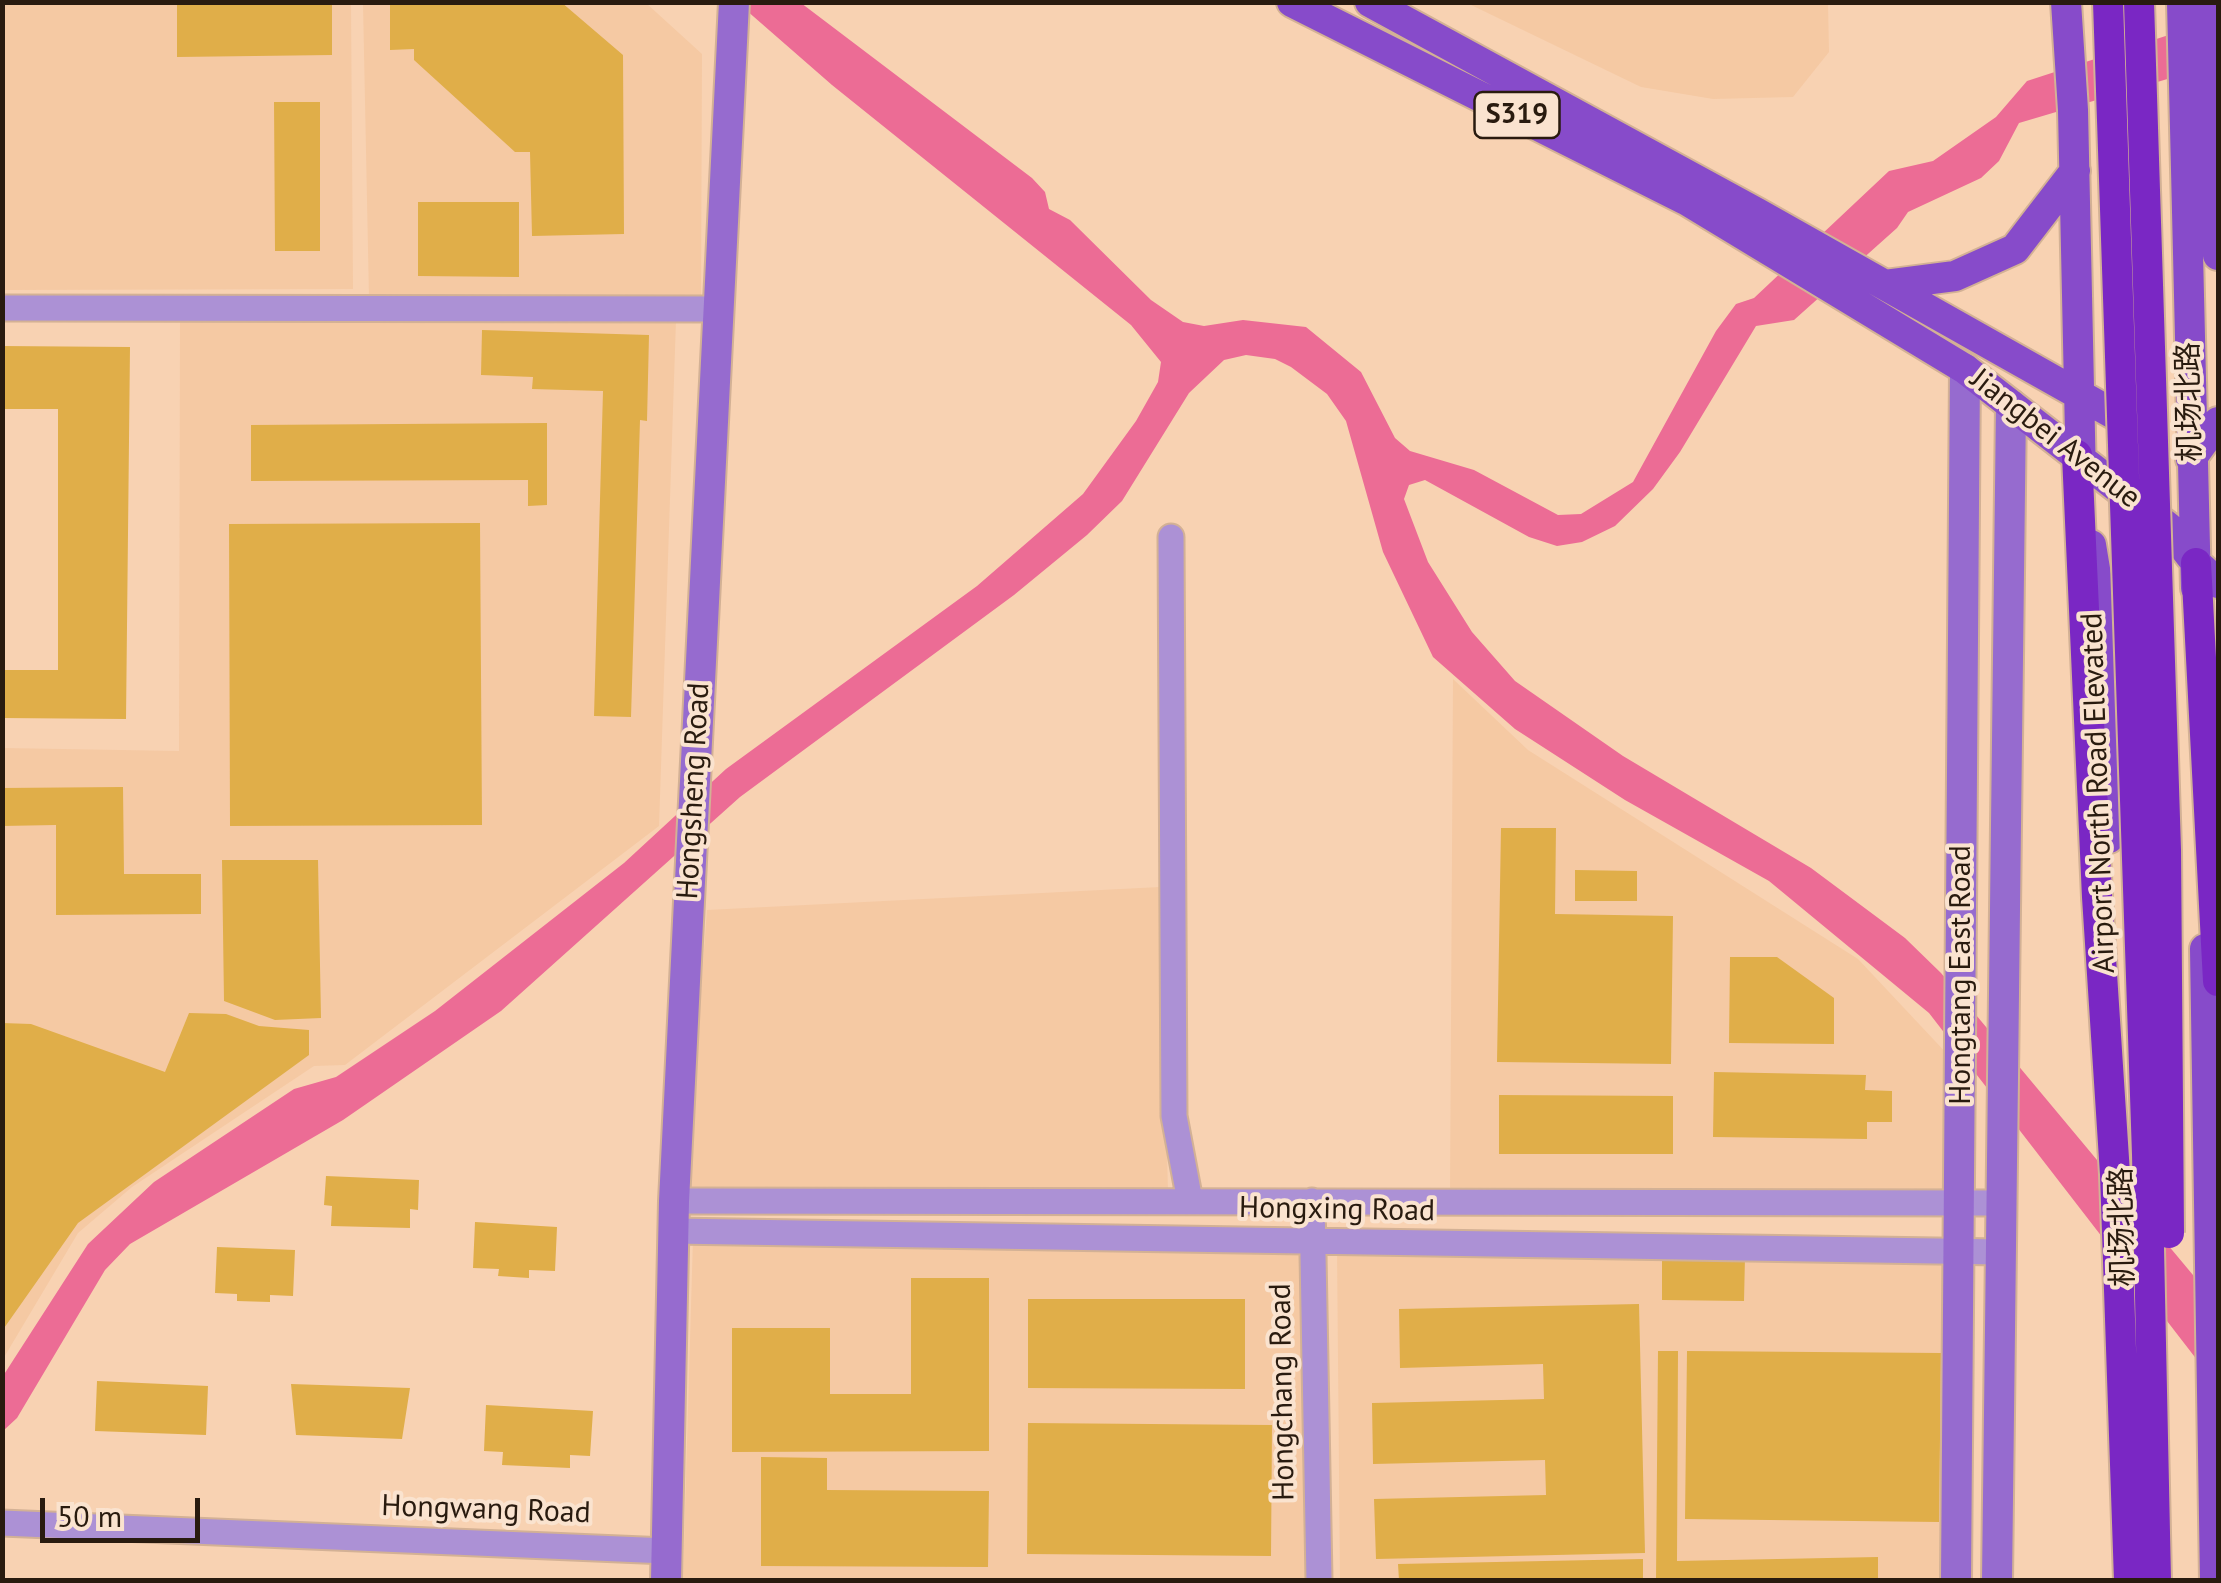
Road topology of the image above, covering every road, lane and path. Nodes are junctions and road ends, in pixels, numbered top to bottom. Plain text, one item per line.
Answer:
1 (734, 2) edge
2 (1292, 2) edge
3 (1370, 2) edge
4 (2108, 2) edge
5 (2139, 2) edge
6 (2182, 2) edge
7 (2210, 2) edge
8 (2066, 6) edge
9 (2075, 171) junction
10 (1748, 222) junction
11 (2218, 254) edge
12 (1884, 285) junction
13 (2, 308) edge
14 (720, 309) junction
15 (1965, 369) junction
16 (2081, 396) junction
17 (2011, 404) junction
18 (2218, 422) edge
19 (2077, 455) junction
20 (2191, 459) junction
21 (2218, 489) edge
22 (1171, 537) dead end
23 (2207, 573) edge
24 (2218, 980) edge
25 (1190, 1201) junction
26 (1312, 1202) junction
27 (1959, 1202) junction
28 (2000, 1202) junction
29 (674, 1216) junction
30 (1312, 1242) junction
31 (1959, 1252) junction
32 (2000, 1252) junction
33 (2, 1523) edge
34 (666, 1566) edge
35 (1318, 1580) edge
36 (1956, 1580) edge
37 (1997, 1580) edge
38 (2125, 1580) edge
39 (2156, 1580) edge
40 (2173, 1580) edge
41 (2215, 1580) edge

1 - 14 main road, Hongsheng Road
2 - 10 main road, S319
3 - 10 main road, S319
4 - 39 highway, Airport North Road Elevated, bridge
5 - 40 highway, Airport North Road Elevated, bridge
6 - 20 main road, 机场北路
7 - 11 main road
8 - 9 main road
9 - 12 main road
9 - 16 main road
10 - 12 main road, Jiangbei Avenue
10 - 15 main road, Jiangbei Avenue
12 - 16 main road, Jiangbei Avenue
13 - 14 street
14 - 29 main road, Hongsheng Road
15 - 17 main road, Jiangbei Avenue
15 - 27 main road, Hongtang East Road
16 - 19 main road, 机场北路
16 - 20 main road, Jiangbei Avenue
17 - 19 main road, Jiangbei Avenue
17 - 28 main road, Hongtang East Road
18 - 20 main road
19 - 23 main road, Jiangbei Avenue
19 - 38 highway, bridge
19 - 38 main road, 机场北路, bridge
20 - 21 main road, Jiangbei Avenue
20 - 23 main road, 机场北路
22 - 25 street
23 - 24 highway
23 - 41 main road, 机场北路
25 - 26 street, Hongxing Road
25 - 29 street, Hongxing Road
26 - 27 street, Hongxing Road
26 - 30 street, Hongchang Road
27 - 28 street, Hongxing Road
27 - 31 main road, Hongtang East Road
28 - 32 main road, Hongtang East Road
29 - 30 street, Hongxing Road
29 - 34 main road, Hongsheng Road
30 - 31 street, Hongxing Road
30 - 35 street, Hongchang Road
31 - 32 street, Hongxing Road
31 - 36 main road, Hongtang East Road
32 - 37 main road, Hongtang East Road
33 - 34 street, Hongwang Road

